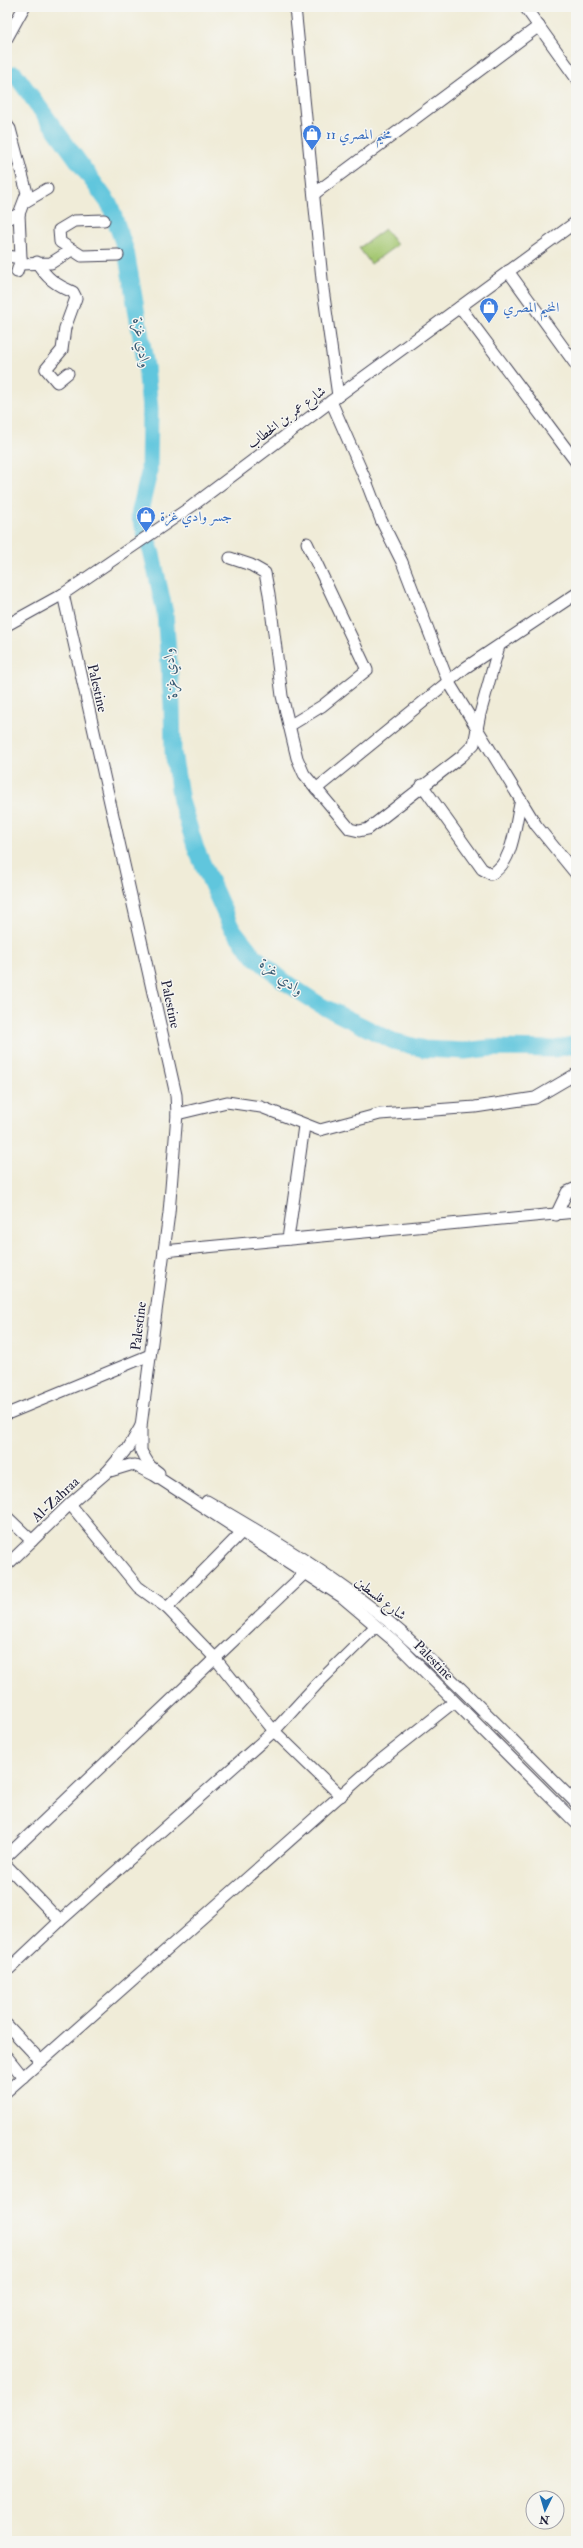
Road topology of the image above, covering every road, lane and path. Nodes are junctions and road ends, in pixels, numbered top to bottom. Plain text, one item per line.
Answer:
1 (24, 7) edge
2 (295, 7) edge
3 (525, 7) edge
4 (539, 26) junction
5 (7, 38) edge
6 (576, 78) edge
7 (7, 125) edge
8 (47, 189) dead end
9 (314, 194) junction
10 (25, 202) junction
11 (19, 214) junction
12 (7, 219) edge
13 (104, 220) dead end
14 (576, 222) edge
15 (70, 250) junction
16 (118, 255) dead end
17 (7, 256) edge
18 (37, 262) junction
19 (19, 265) junction
20 (508, 271) junction
21 (460, 307) junction
22 (576, 365) edge
23 (68, 373) dead end
24 (335, 398) junction
25 (576, 462) edge
26 (307, 543) dead end
27 (230, 558) dead end
28 (63, 594) junction
29 (576, 594) edge
30 (7, 625) edge
31 (499, 646) junction
32 (448, 681) junction
33 (290, 726) junction
34 (478, 730) junction
35 (422, 785) junction
36 (316, 789) junction
37 (521, 800) junction
38 (576, 874) edge
39 (576, 1074) edge
40 (178, 1114) junction
41 (304, 1126) dead end
42 (576, 1188) edge
43 (576, 1212) edge
44 (556, 1215) junction
45 (288, 1239) junction
46 (164, 1251) junction
47 (150, 1355) junction
48 (7, 1414) edge
49 (140, 1426) junction
50 (127, 1449) junction
51 (142, 1452) junction
52 (132, 1465) junction
53 (107, 1472) junction
54 (70, 1504) junction
55 (7, 1517) edge
56 (242, 1532) junction
57 (32, 1541) junction
58 (7, 1565) edge
59 (306, 1572) junction
60 (167, 1608) junction
61 (376, 1626) junction
62 (215, 1658) junction
63 (454, 1702) junction
64 (274, 1731) junction
65 (341, 1796) junction
66 (576, 1803) edge
67 (576, 1823) edge
68 (7, 1856) edge
69 (7, 1866) edge
70 (60, 1921) junction
71 (7, 1971) edge
72 (7, 2024) edge
73 (7, 2057) edge
74 (41, 2061) junction
75 (23, 2077) junction
76 (7, 2091) edge

1 - 5 street
2 - 9 street
3 - 4 street
4 - 6 street
4 - 9 street
7 - 10 street
8 - 10 street
9 - 24 street
10 - 11 street
11 - 12 street
11 - 19 street
13 - 15 street
14 - 20 street, شارع عمر بن الخطاب
15 - 16 street
15 - 18 street
17 - 19 street
18 - 19 street
18 - 23 street
20 - 21 street, شارع عمر بن الخطاب
20 - 22 street
21 - 24 street, شارع عمر بن الخطاب
21 - 25 street
24 - 28 street, شارع عمر بن الخطاب
24 - 32 street
26 - 33 street
27 - 33 street
28 - 30 street, شارع عمر بن الخطاب
28 - 40 street, Palestine
29 - 31 street
31 - 32 street
31 - 34 street
32 - 34 street
32 - 36 street
33 - 36 street
34 - 35 street
34 - 37 street
35 - 36 street
35 - 37 street
37 - 38 street
39 - 40 street
40 - 46 street, Palestine
41 - 45 street
42 - 44 street
43 - 44 street
44 - 45 street
45 - 46 street
46 - 47 street, Palestine
47 - 48 street
47 - 49 street, Palestine
49 - 50 street, Palestine
49 - 51 street, Palestine
50 - 51 street
50 - 52 street
50 - 53 street, Al-Zahraa
51 - 52 street
51 - 66 street, شارع فلسطين
52 - 53 street, Al-Zahraa
52 - 56 street, Palestine
53 - 54 street, Al-Zahraa
54 - 57 street, Al-Zahraa
54 - 60 street
55 - 57 street
56 - 59 street, Palestine
56 - 60 street
57 - 58 street, Al-Zahraa
59 - 61 street, Palestine
59 - 62 street
60 - 62 street
61 - 63 street, Palestine
61 - 64 street
62 - 64 street
62 - 68 street
63 - 65 street
63 - 67 street, Palestine
64 - 65 street
64 - 70 street
65 - 74 street
69 - 70 street
70 - 71 street
72 - 74 street
73 - 75 street
74 - 75 street
75 - 76 street

